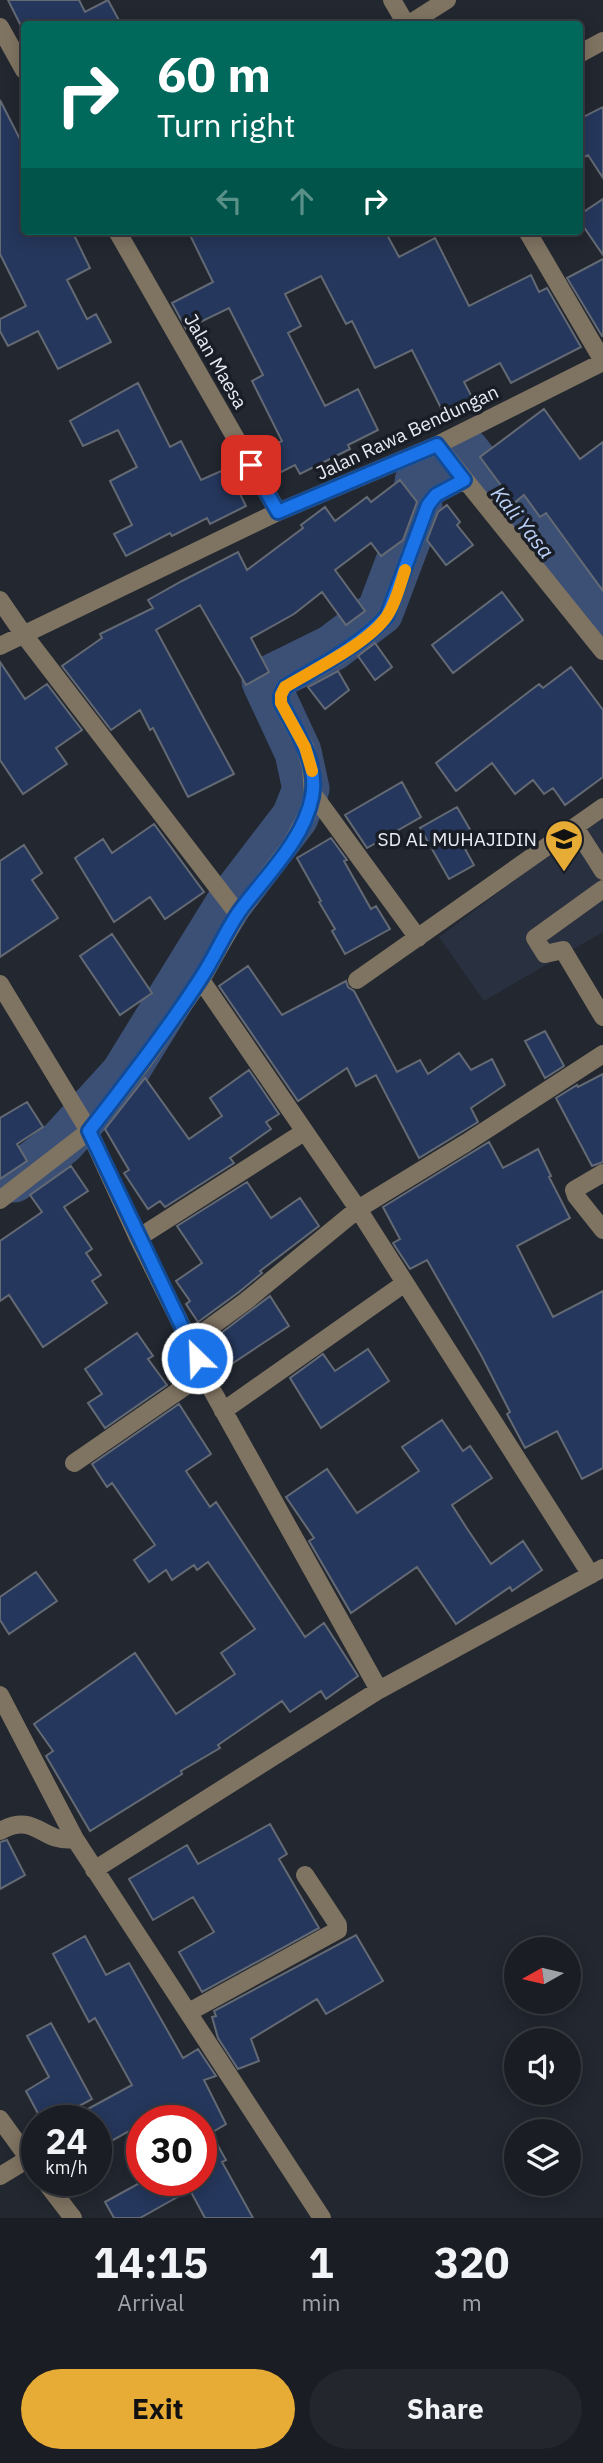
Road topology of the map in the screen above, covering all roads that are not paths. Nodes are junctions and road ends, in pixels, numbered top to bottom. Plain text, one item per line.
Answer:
1 (392, 0) edge
2 (447, 0) edge
3 (405, 21) edge
4 (412, 21) edge
5 (0, 27) edge
6 (603, 41) edge
7 (583, 52) edge
8 (21, 65) edge
9 (119, 235) edge
10 (529, 235) edge
11 (603, 361) edge
12 (442, 451) junction
13 (463, 479) junction
14 (278, 512) junction
15 (0, 600) edge
16 (24, 635) junction
17 (0, 646) edge
18 (603, 652) edge
19 (313, 794) junction
20 (603, 807) edge
21 (575, 827) junction
22 (603, 871) edge
23 (603, 889) edge
24 (231, 904) junction
25 (418, 937) junction
26 (201, 980) junction
27 (357, 980) dead end
28 (0, 984) edge
29 (603, 1017) edge
30 (603, 1054) edge
31 (87, 1128) junction
32 (304, 1132) junction
33 (603, 1173) edge
34 (0, 1200) edge
35 (358, 1209) junction
36 (603, 1230) edge
37 (138, 1238) junction
38 (405, 1283) junction
39 (190, 1342) junction
40 (203, 1374) junction
41 (223, 1411) junction
42 (74, 1463) dead end
43 (597, 1571) edge
44 (379, 1690) junction
45 (0, 1695) edge
46 (0, 1831) edge
47 (75, 1839) junction
48 (93, 1870) junction
49 (305, 1875) dead end
50 (189, 2012) junction
51 (0, 2119) edge
52 (21, 2149) edge
53 (21, 2168) edge
54 (0, 2176) edge
55 (56, 2196) edge
56 (73, 2218) edge
57 (322, 2218) edge

1 - 3 street
2 - 4 street
5 - 8 street
6 - 7 street
9 - 14 street, Jalan Maesa
10 - 11 street
11 - 12 street, Jalan Rawa Bendungan
12 - 13 street
12 - 14 street, Jalan Rawa Bendungan
13 - 18 street
13 - 19 street
14 - 16 street, Jalan Rawa Bendungan
15 - 16 street
16 - 17 street, Jalan Rawa Bendungan
16 - 24 street
19 - 24 street
19 - 25 street
20 - 21 street
21 - 22 street
21 - 25 street
23 - 29 street
24 - 26 street
25 - 27 street
26 - 31 street
26 - 32 street
28 - 31 street
30 - 35 street
31 - 34 street
31 - 37 street
32 - 35 street
32 - 37 street
33 - 36 street
35 - 38 street
35 - 39 street
37 - 39 street
38 - 41 street
38 - 43 street
39 - 40 street
40 - 41 street
40 - 42 street
41 - 44 street
43 - 44 street
44 - 48 street
45 - 47 street
46 - 47 street
47 - 48 street
48 - 50 street
49 - 50 street
50 - 57 street
51 - 52 street
53 - 54 street
55 - 56 street

